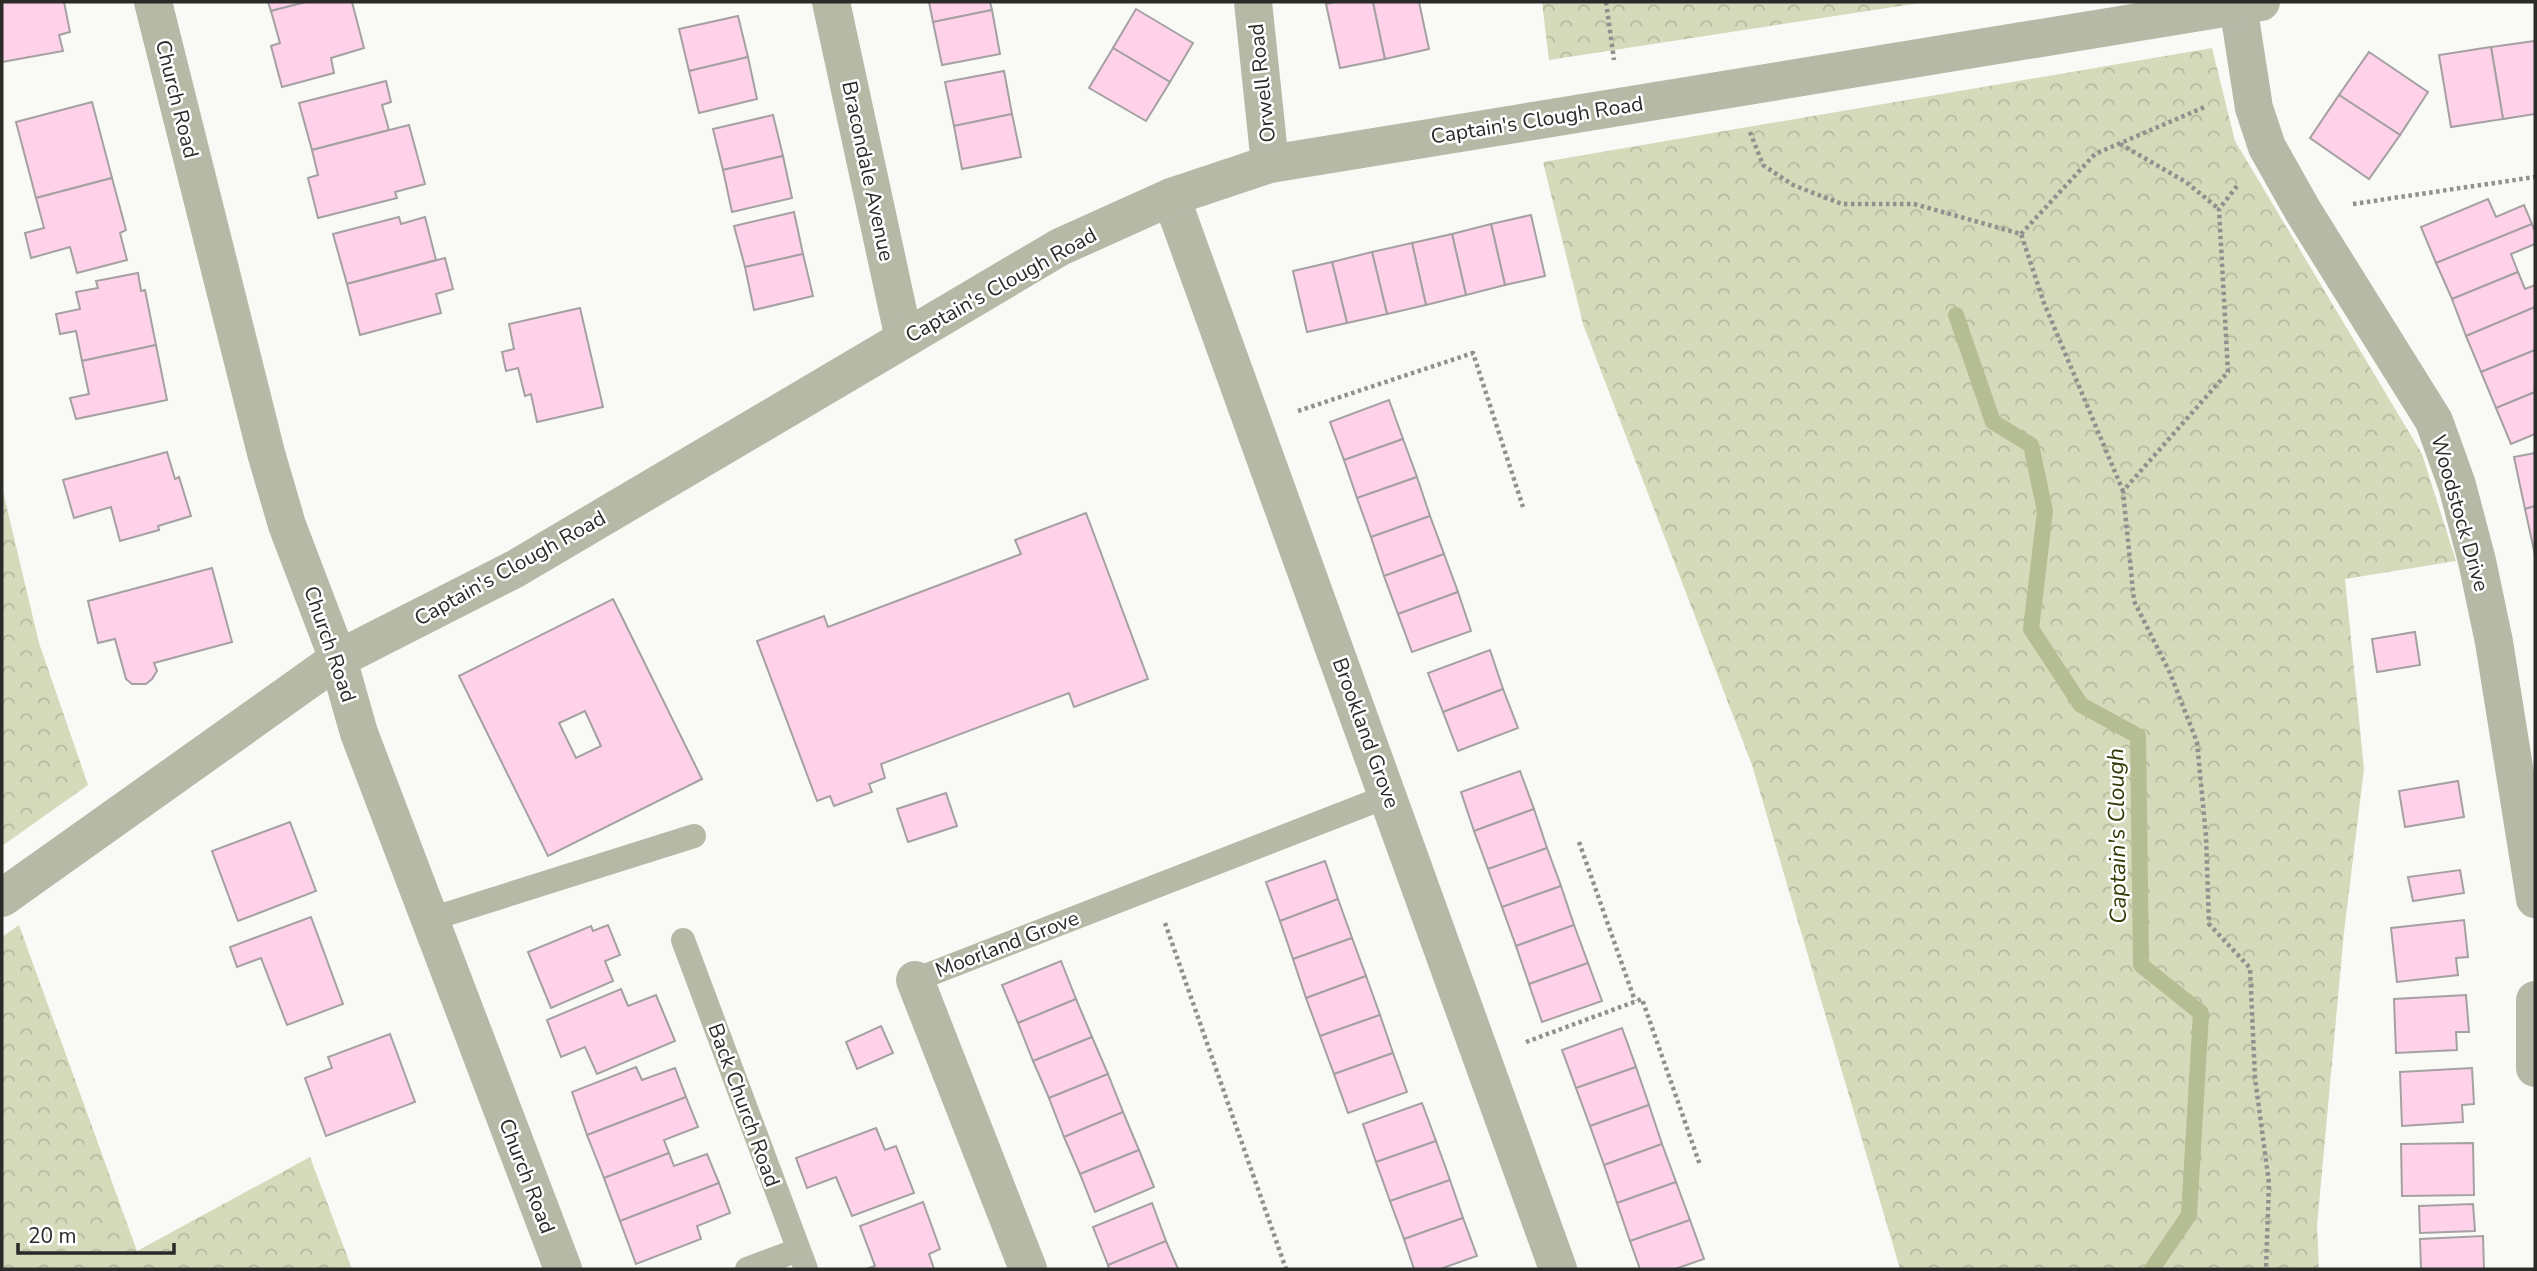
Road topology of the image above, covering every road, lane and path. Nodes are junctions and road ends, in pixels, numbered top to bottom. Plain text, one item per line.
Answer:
1 (153, 2) edge
2 (831, 2) edge
3 (1253, 2) edge
4 (1606, 2) edge
5 (2250, 4) edge
6 (2251, 87) junction
7 (1733, 88) junction
8 (1620, 106) junction
9 (2120, 144) junction
10 (2267, 147) junction
11 (1270, 164) junction
12 (2535, 177) edge
13 (1171, 197) junction
14 (2219, 209) junction
15 (2303, 211) junction
16 (2021, 234) junction
17 (904, 340) junction
18 (1254, 426) junction
19 (2123, 491) junction
20 (1523, 507) dead end
21 (338, 659) junction
22 (1388, 796) junction
23 (694, 836) dead end
24 (1579, 842) dead end
25 (1153, 888) junction
26 (2, 898) edge
27 (2535, 899) edge
28 (431, 919) junction
29 (683, 940) dead end
30 (915, 980) joint
31 (2535, 1000) edge
32 (1635, 1001) junction
33 (1482, 1058) junction
34 (2535, 1068) edge
35 (1700, 1165) dead end
36 (802, 1259) edge
37 (562, 1269) edge
38 (747, 1269) edge
39 (1028, 1269) edge
40 (1286, 1269) edge
41 (1558, 1269) edge
42 (2266, 1269) edge

1 - 21 street, Church Road
2 - 17 street, Bracondale Avenue
3 - 11 street, Orwell Road
4 - 8 path
5 - 6 street, Woodstock Drive
5 - 7 street, Captain's Clough Road
6 - 9 path
6 - 10 street, Woodstock Drive
7 - 8 street, Captain's Clough Road
7 - 16 path
8 - 11 street, Captain's Clough Road
9 - 14 path
9 - 16 path
10 - 14 path
10 - 15 street, Woodstock Drive
11 - 13 street, Captain's Clough Road
12 - 15 path
13 - 17 street, Captain's Clough Road
13 - 18 street, Brookland Grove
14 - 19 path
15 - 27 street, Woodstock Drive
16 - 19 path
17 - 21 street, Captain's Clough Road
18 - 20 path
18 - 22 street, Brookland Grove
19 - 42 path
21 - 26 street, Captain's Clough Road
21 - 28 street, Church Road
22 - 25 lane, Moorland Grove
22 - 33 street, Brookland Grove
23 - 28 lane
24 - 32 path
25 - 30 lane, Moorland Grove
25 - 40 path
28 - 37 street, Church Road
29 - 36 lane, Back Church Road
30 - 39 street, Moorland Grove
31 - 34 street
32 - 33 path
32 - 35 path
33 - 41 street, Brookland Grove
36 - 38 lane

